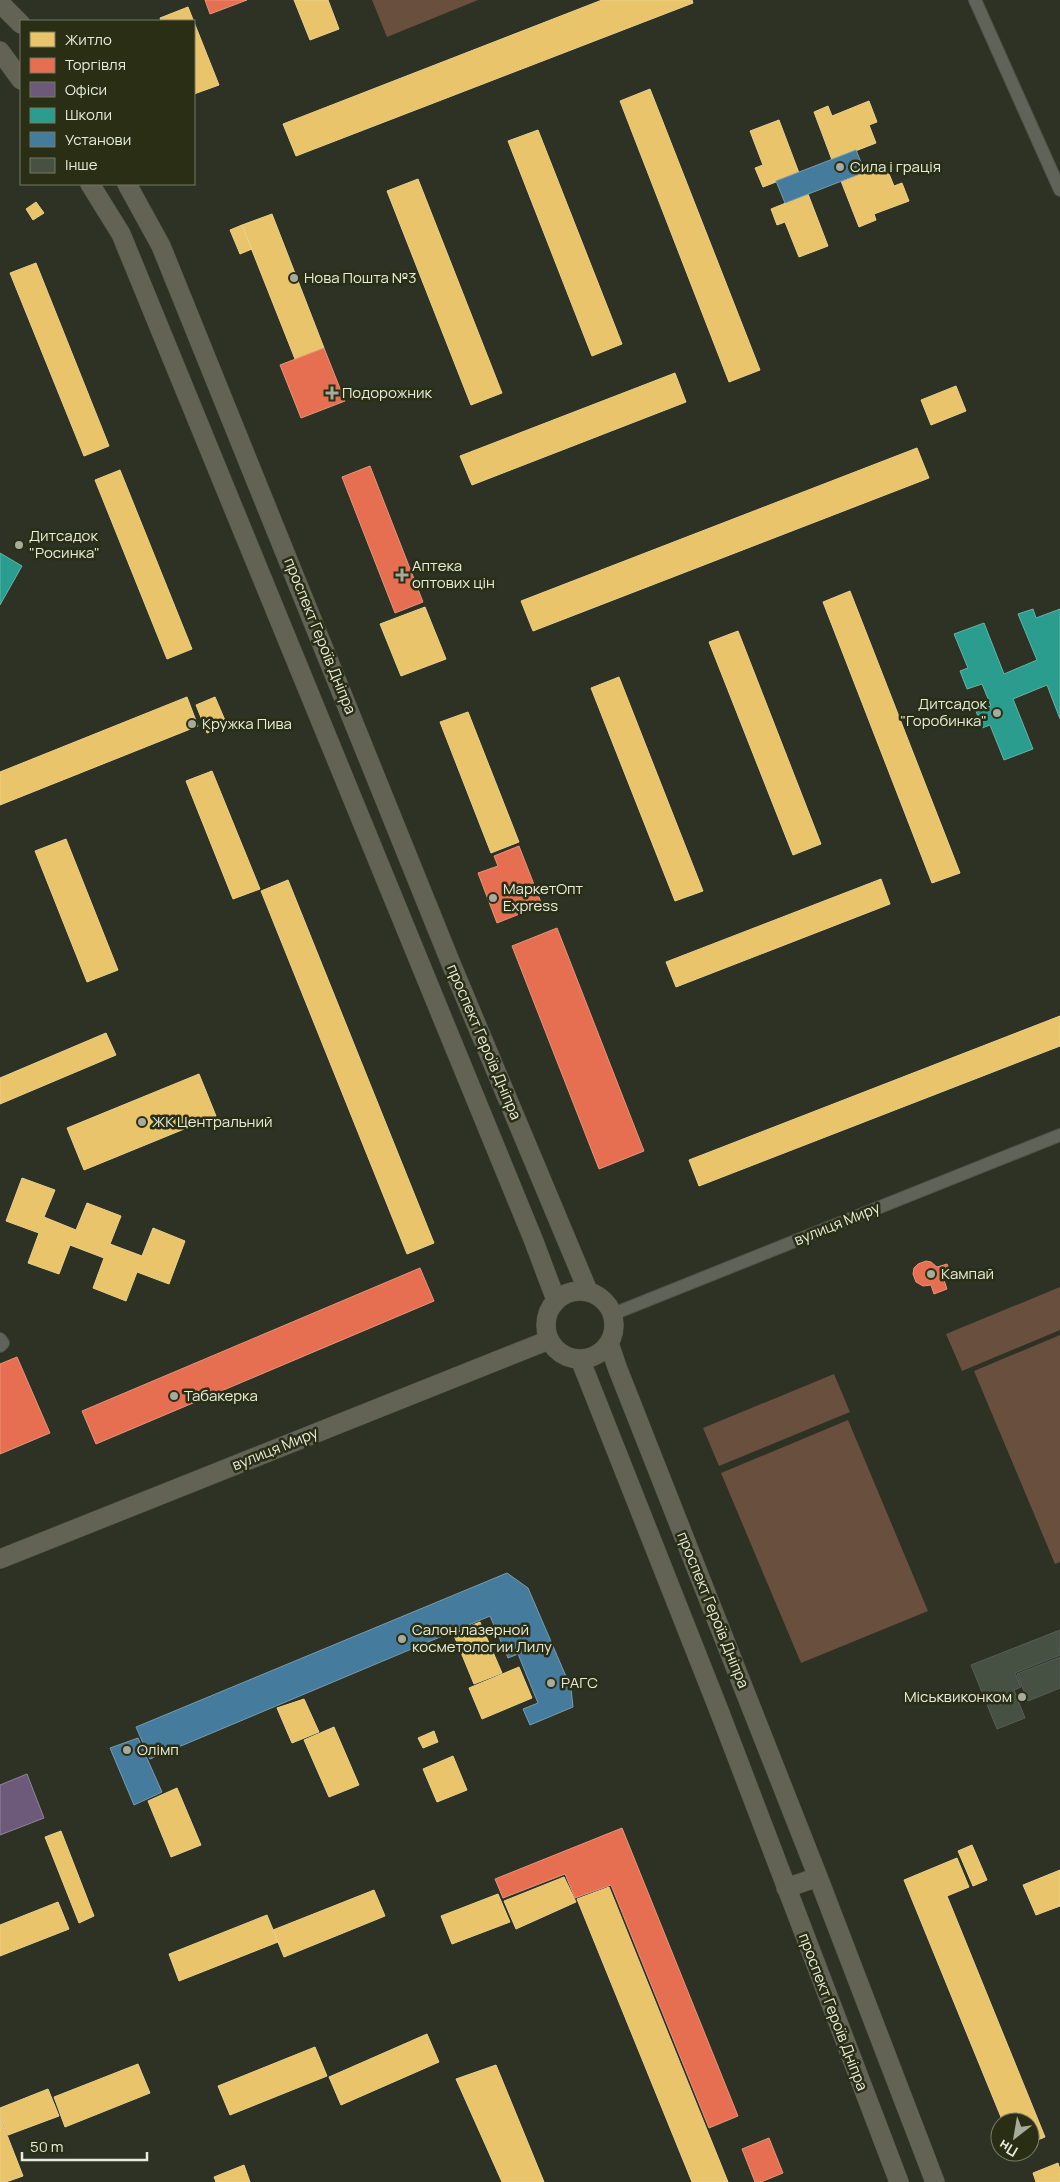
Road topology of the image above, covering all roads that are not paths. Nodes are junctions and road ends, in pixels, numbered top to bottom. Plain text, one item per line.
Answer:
1 (975, 0) edge
2 (0, 3) edge
3 (20, 23) edge
4 (0, 51) edge
5 (20, 79) edge
6 (91, 185) edge
7 (127, 185) edge
8 (1060, 190) edge
9 (256, 479) junction
10 (226, 491) junction
11 (383, 792) junction
12 (354, 802) junction
13 (1060, 1135) edge
14 (588, 1291) junction
15 (556, 1300) junction
16 (613, 1314) junction
17 (0, 1340) edge
18 (549, 1340) junction
19 (609, 1343) junction
20 (0, 1346) edge
21 (580, 1359) junction
22 (0, 1559) edge
23 (818, 1877) junction
24 (786, 1888) junction
25 (912, 2125) junction
26 (881, 2137) junction
27 (899, 2182) edge
28 (935, 2182) edge

1 - 8 street
2 - 3 street
4 - 5 street
6 - 10 street, проспект Героїв Дніпра
7 - 9 street, проспект Героїв Дніпра
9 - 10 street
9 - 11 street, проспект Героїв Дніпра
10 - 12 street, проспект Героїв Дніпра
11 - 12 street
11 - 14 street, проспект Героїв Дніпра
12 - 15 street, проспект Героїв Дніпра
13 - 16 street, вулиця Миру
14 - 15 street
14 - 16 street
15 - 18 street
16 - 19 street
17 - 20 street
18 - 21 street
18 - 22 street, вулиця Миру
19 - 21 street
19 - 23 street, проспект Героїв Дніпра
21 - 24 street, проспект Героїв Дніпра
23 - 24 street
23 - 25 street, проспект Героїв Дніпра
24 - 26 street, проспект Героїв Дніпра
25 - 26 street
25 - 28 street, проспект Героїв Дніпра
26 - 27 street, проспект Героїв Дніпра

